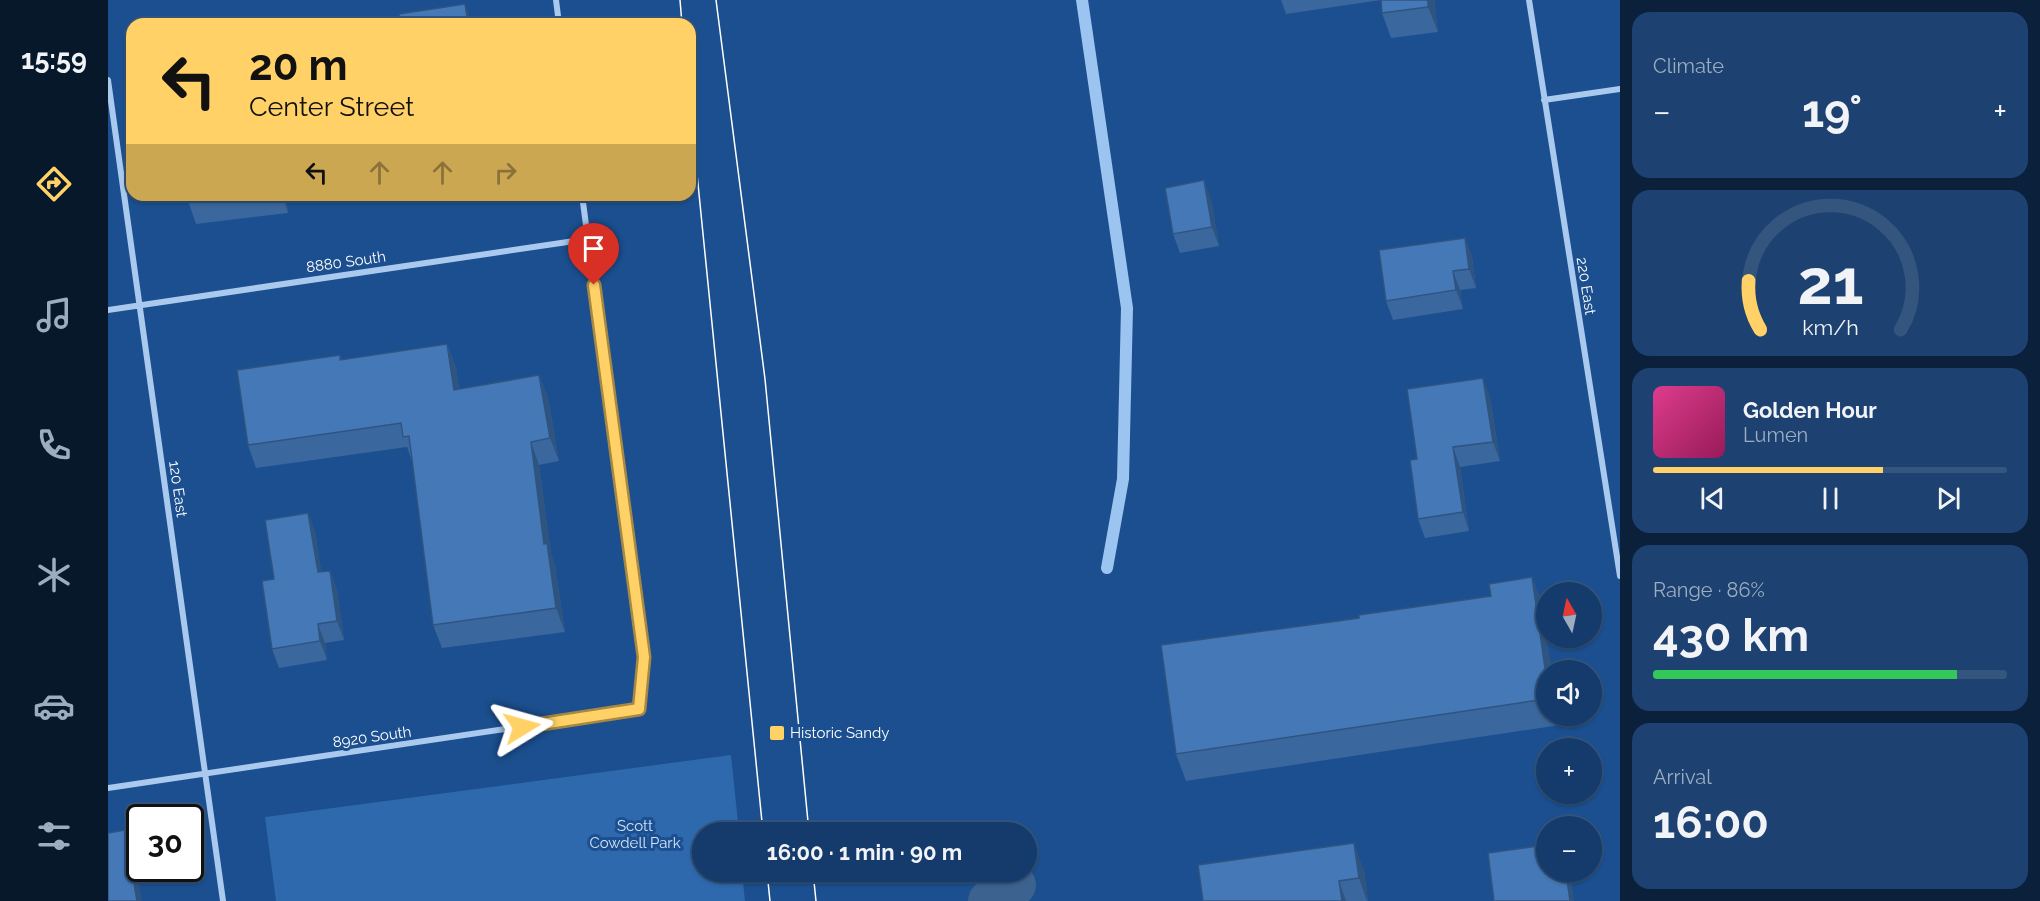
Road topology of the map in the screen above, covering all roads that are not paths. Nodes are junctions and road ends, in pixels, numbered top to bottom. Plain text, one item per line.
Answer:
1 (556, 0) edge
2 (1529, 0) edge
3 (558, 18) edge
4 (108, 80) edge
5 (1620, 89) edge
6 (1545, 100) junction
7 (583, 201) edge
8 (588, 238) junction
9 (139, 305) junction
10 (108, 310) edge
11 (1620, 573) edge
12 (206, 773) junction
13 (108, 788) edge
14 (223, 901) edge

1 - 3 street
2 - 6 street, 220 East
4 - 9 street, 120 East
5 - 6 street
6 - 11 street, 220 East
7 - 8 street
8 - 9 street, 8880 South
8 - 12 street, 8920 South
9 - 10 street, 8880 South
9 - 12 street, 120 East
12 - 13 street, 8920 South
12 - 14 street, 120 East

